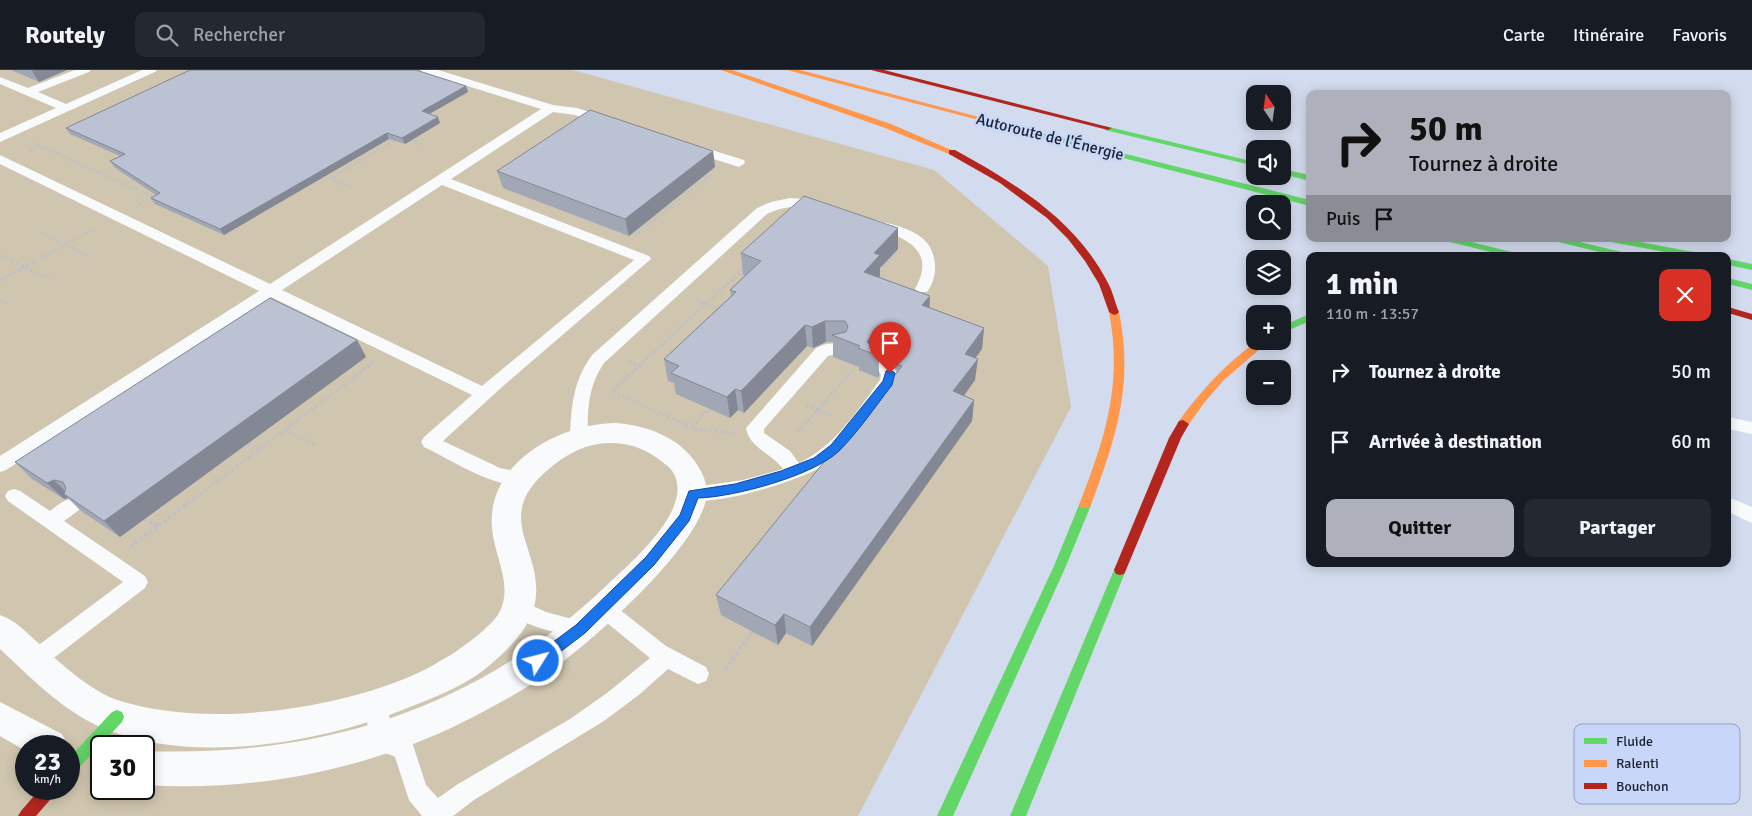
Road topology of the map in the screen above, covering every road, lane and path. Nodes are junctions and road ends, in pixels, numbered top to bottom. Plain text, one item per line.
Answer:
1 (85, 70) edge
2 (151, 70) edge
3 (426, 70) edge
4 (725, 70) edge
5 (790, 70) edge
6 (875, 70) edge
7 (0, 80) edge
8 (28, 92) junction
9 (66, 108) junction
10 (551, 108) junction
11 (616, 124) edge
12 (0, 138) edge
13 (27, 140) dead end
14 (395, 140) edge
15 (411, 140) edge
16 (682, 145) edge
17 (424, 146) dead end
18 (0, 159) edge
19 (1246, 162) edge
20 (739, 163) dead end
21 (1291, 173) edge
22 (711, 174) edge
23 (1306, 177) edge
24 (441, 180) junction
25 (353, 188) dead end
26 (157, 195) edge
27 (153, 197) junction
28 (1306, 202) edge
29 (132, 208) dead end
30 (836, 211) edge
31 (862, 219) edge
32 (99, 227) dead end
33 (39, 232) dead end
34 (627, 241) dead end
35 (1461, 242) edge
36 (1570, 242) edge
37 (1627, 242) edge
38 (65, 245) junction
39 (900, 248) dead end
40 (1501, 252) edge
41 (1611, 252) edge
42 (1678, 252) edge
43 (0, 255) edge
44 (90, 257) dead end
45 (752, 261) edge
46 (1731, 263) edge
47 (24, 267) junction
48 (1752, 267) edge
49 (49, 279) dead end
50 (0, 280) edge
51 (1731, 282) edge
52 (879, 287) edge
53 (1752, 287) edge
54 (922, 289) dead end
55 (271, 290) junction
56 (0, 300) edge
57 (6, 303) dead end
58 (706, 304) junction
59 (1731, 311) edge
60 (728, 313) edge
61 (1752, 316) edge
62 (1306, 319) edge
63 (1291, 326) edge
64 (839, 348) edge
65 (1252, 350) edge
66 (379, 359) dead end
67 (877, 363) edge
68 (856, 366) edge
69 (484, 394) junction
70 (709, 409) edge
71 (1731, 424) edge
72 (692, 427) junction
73 (1752, 428) edge
74 (285, 430) junction
75 (798, 432) dead end
76 (733, 433) dead end
77 (579, 438) junction
78 (248, 444) dead end
79 (314, 445) dead end
80 (258, 450) junction
81 (20, 452) junction
82 (39, 464) edge
83 (0, 465) edge
84 (795, 471) junction
85 (520, 478) junction
86 (694, 494) junction
87 (14, 496) dead end
88 (72, 504) edge
89 (1731, 506) edge
90 (1752, 516) edge
91 (144, 519) dead end
92 (49, 521) junction
93 (156, 526) junction
94 (136, 551) dead end
95 (520, 610) junction
96 (592, 619) junction
97 (0, 630) edge
98 (753, 631) edge
99 (666, 657) junction
100 (34, 660) junction
101 (728, 664) dead end
102 (698, 674) dead end
103 (377, 704) junction
104 (117, 717) junction
105 (0, 718) edge
106 (32, 735) edge
107 (381, 738) junction
108 (80, 751) edge
109 (155, 768) edge
110 (40, 800) edge
111 (26, 816) edge
112 (945, 816) edge
113 (1018, 816) edge

1 - 8 lane
2 - 9 lane
3 - 10 lane
4 - 112 highway
5 - 28 highway, Autoroute de l'Énergie
6 - 19 highway, Autoroute de l'Énergie
7 - 8 lane
8 - 9 lane
9 - 12 lane
10 - 11 lane
10 - 24 lane
13 - 27 path
14 - 25 path
15 - 17 path
16 - 20 lane
18 - 55 lane
21 - 23 highway
22 - 34 path
24 - 55 lane
24 - 69 lane
26 - 27 path
27 - 29 path
30 - 77 lane
31 - 54 lane
32 - 38 path
33 - 38 path
35 - 40 highway
36 - 41 highway
37 - 42 highway
38 - 44 path
38 - 47 path
39 - 52 path
43 - 47 path
45 - 58 path
46 - 48 highway
47 - 49 path
47 - 50 path
51 - 53 highway
55 - 69 lane
55 - 81 lane
56 - 57 path
58 - 60 path
58 - 72 path
59 - 61 highway
62 - 63 highway
64 - 84 lane
65 - 113 highway
66 - 74 path
67 - 84 lane
68 - 75 path
69 - 85 lane
70 - 72 path
71 - 73 lane
72 - 76 path
74 - 79 path
74 - 80 path
77 - 85 street
77 - 86 street
78 - 80 path
80 - 93 path
81 - 82 lane
81 - 83 lane
84 - 86 lane
85 - 95 street
86 - 96 street
87 - 92 lane
88 - 92 lane
89 - 90 lane
91 - 93 path
92 - 100 lane
93 - 94 path
95 - 96 lane
95 - 103 street
96 - 99 lane
96 - 107 street
97 - 100 street
98 - 101 path
99 - 102 lane
99 - 107 lane
100 - 104 street
103 - 104 street
103 - 107 lane
104 - 108 highway
105 - 106 street
107 - 109 street
110 - 111 highway

